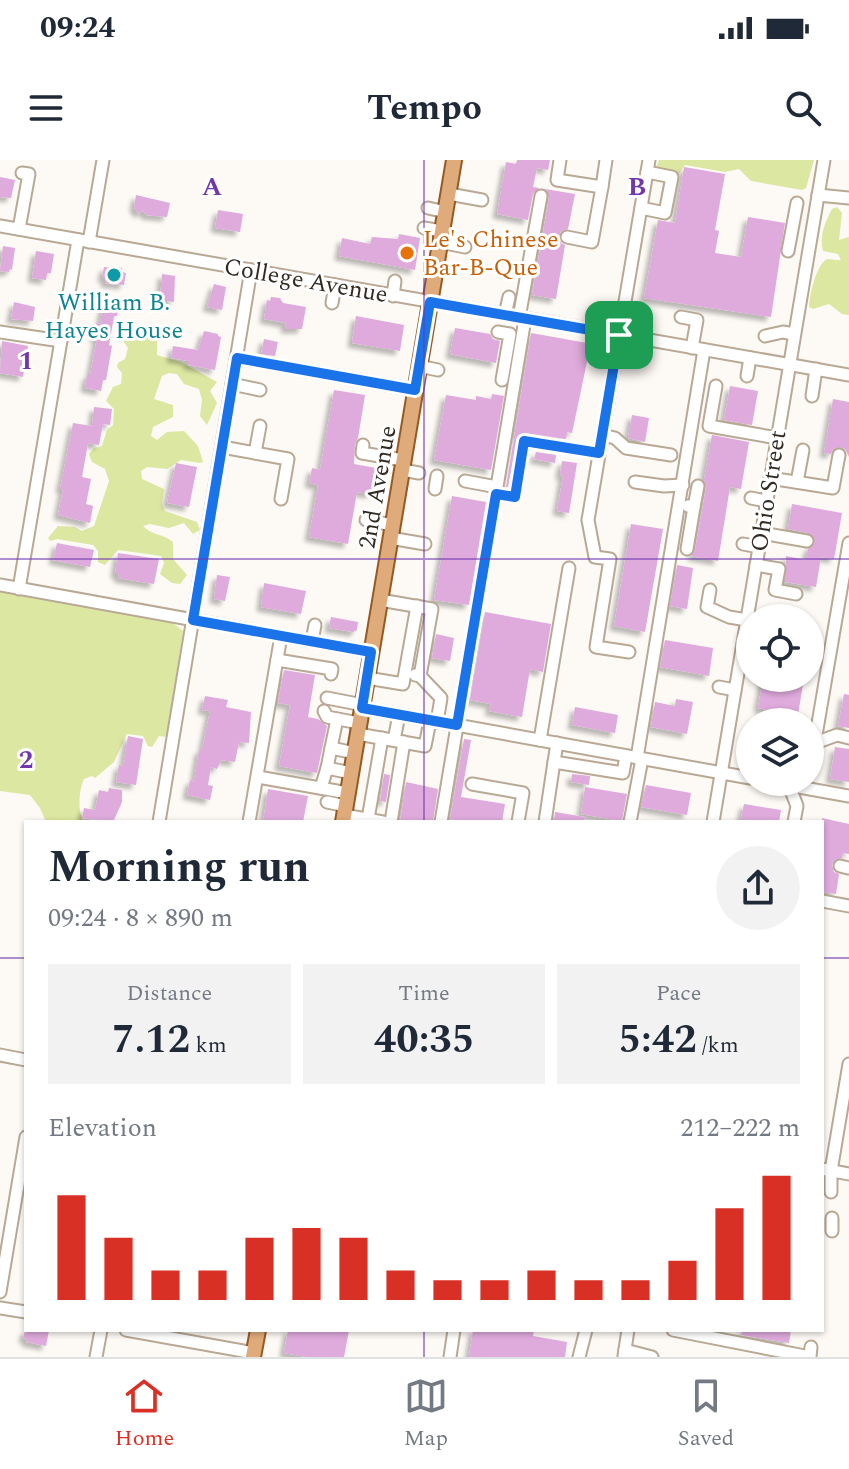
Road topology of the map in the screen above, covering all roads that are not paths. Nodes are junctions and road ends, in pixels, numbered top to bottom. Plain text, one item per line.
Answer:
1 (103, 160) edge
2 (454, 160) edge
3 (560, 160) edge
4 (606, 160) edge
5 (824, 160) edge
6 (648, 166) edge
7 (22, 173) dead end
8 (602, 187) junction
9 (449, 194) junction
10 (541, 196) dead end
11 (849, 198) edge
12 (482, 200) dead end
13 (817, 201) junction
14 (428, 208) dead end
15 (641, 208) junction
16 (446, 212) junction
17 (0, 226) edge
18 (424, 228) dead end
19 (19, 229) junction
20 (441, 237) junction
21 (567, 237) dead end
22 (84, 241) junction
23 (465, 247) dead end
24 (809, 249) junction
25 (251, 270) junction
26 (395, 281) dead end
27 (335, 285) junction
28 (393, 296) junction
29 (509, 297) dead end
30 (430, 302) junction
31 (332, 303) dead end
32 (624, 307) junction
33 (640, 310) dead end
34 (505, 315) junction
35 (681, 317) dead end
36 (522, 318) junction
37 (0, 332) edge
38 (498, 332) dead end
39 (794, 334) junction
40 (619, 335) junction
41 (765, 336) dead end
42 (61, 341) junction
43 (698, 349) junction
44 (237, 358) junction
45 (750, 358) junction
46 (789, 364) junction
47 (419, 366) junction
48 (816, 369) junction
49 (438, 370) dead end
50 (849, 375) edge
51 (747, 376) dead end
52 (502, 380) junction
53 (232, 384) junction
54 (716, 386) dead end
55 (260, 390) dead end
56 (415, 390) junction
57 (812, 396) dead end
58 (260, 426) dead end
59 (602, 435) junction
60 (777, 438) junction
61 (363, 445) dead end
62 (222, 447) junction
63 (803, 450) dead end
64 (255, 453) junction
65 (599, 453) junction
66 (671, 455) dead end
67 (839, 455) dead end
68 (403, 465) junction
69 (419, 473) dead end
70 (770, 478) junction
71 (465, 481) dead end
72 (635, 482) dead end
73 (797, 482) junction
74 (683, 485) junction
75 (698, 486) dead end
76 (496, 490) junction
77 (751, 498) dead end
78 (281, 499) dead end
79 (766, 501) junction
80 (680, 505) junction
81 (694, 507) junction
82 (366, 520) dead end
83 (589, 520) junction
84 (603, 527) dead end
85 (392, 532) junction
86 (761, 533) junction
87 (807, 541) dead end
88 (849, 543) edge
89 (425, 544) dead end
90 (743, 544) dead end
91 (759, 547) junction
92 (687, 549) dead end
93 (756, 565) junction
94 (569, 568) dead end
95 (0, 585) edge
96 (19, 589) junction
97 (710, 590) dead end
98 (796, 594) dead end
99 (380, 600) junction
100 (416, 602) junction
101 (750, 604) edge
102 (736, 618) edge
103 (193, 620) junction
104 (315, 625) dead end
105 (281, 636) junction
106 (312, 641) junction
107 (371, 652) junction
108 (629, 652) dead end
109 (277, 660) junction
110 (331, 674) dead end
111 (405, 674) junction
112 (420, 676) junction
113 (367, 678) junction
114 (736, 684) edge
115 (719, 687) dead end
116 (735, 690) junction
117 (327, 698) dead end
118 (819, 708) edge
119 (324, 711) dead end
120 (399, 715) junction
121 (337, 719) junction
122 (433, 721) junction
123 (457, 725) junction
124 (359, 728) junction
125 (849, 738) edge
126 (394, 740) junction
127 (540, 740) junction
128 (824, 740) edge
129 (332, 743) junction
130 (557, 743) junction
131 (635, 758) junction
132 (554, 762) junction
133 (327, 768) junction
134 (351, 773) junction
135 (722, 773) junction
136 (736, 776) edge
137 (258, 777) junction
138 (472, 784) dead end
139 (321, 788) junction
140 (824, 789) edge
141 (793, 796) edge
142 (849, 796) edge
143 (327, 802) dead end
144 (345, 809) edge
145 (368, 819) junction
146 (159, 820) edge
147 (249, 820) edge
148 (373, 820) edge
149 (391, 820) edge
150 (441, 820) edge
151 (518, 820) edge
152 (545, 820) edge
153 (630, 820) edge
154 (713, 820) edge
155 (794, 820) edge
156 (824, 901) edge
157 (849, 906) edge
158 (0, 1055) edge
159 (24, 1060) edge
160 (849, 1064) edge
161 (847, 1084) edge
162 (24, 1149) edge
163 (826, 1170) edge
164 (849, 1174) edge
165 (831, 1192) dead end
166 (832, 1218) dead end
167 (832, 1231) dead end
168 (0, 1292) edge
169 (0, 1308) edge
170 (24, 1312) edge
171 (101, 1332) edge
172 (154, 1332) edge
173 (258, 1332) edge
174 (454, 1332) edge
175 (585, 1332) edge
176 (628, 1332) edge
177 (684, 1332) edge
178 (624, 1353) edge
179 (811, 1354) edge
180 (254, 1355) edge
181 (96, 1357) edge
182 (450, 1357) edge
183 (579, 1357) edge
184 (652, 1357) edge

1 - 22 street
2 - 9 main road, 2nd Avenue
3 - 8 street
4 - 8 street
5 - 13 street, Ohio Street
6 - 15 street
6 - 15 street
7 - 19 street
8 - 21 street
9 - 12 street
9 - 16 main road, 2nd Avenue
10 - 36 street
11 - 13 street
13 - 24 street, Ohio Street
13 - 24 street
14 - 16 street
15 - 32 street
16 - 20 main road, 2nd Avenue
17 - 19 street, College Avenue
18 - 20 street
19 - 22 street, College Avenue
20 - 23 street
20 - 30 main road, 2nd Avenue
22 - 25 street, College Avenue
22 - 42 street
24 - 39 street, Ohio Street
25 - 27 street, College Avenue
25 - 44 street
26 - 28 street
27 - 28 street, College Avenue
27 - 31 street
28 - 30 street, College Avenue
29 - 34 street
30 - 34 street, College Avenue
30 - 47 main road, 2nd Avenue
32 - 33 street
32 - 40 street
34 - 36 street, College Avenue
35 - 43 street
36 - 40 street, College Avenue
36 - 52 street
37 - 42 street
38 - 52 street
39 - 41 street
39 - 46 street, Ohio Street
40 - 43 street, College Avenue
40 - 59 street
42 - 96 street
43 - 45 street, College Avenue
43 - 74 street
44 - 53 street
44 - 56 street
45 - 46 street, College Avenue
45 - 51 street
46 - 48 street, College Avenue
46 - 60 street, Ohio Street
47 - 49 street
47 - 56 main road, 2nd Avenue
48 - 50 street, College Avenue
48 - 57 street
52 - 76 street
53 - 55 street
53 - 62 street
54 - 60 street
56 - 68 main road, 2nd Avenue
58 - 64 street
59 - 65 street
59 - 66 street
60 - 70 street, Ohio Street
61 - 68 street
62 - 64 street
62 - 103 street
63 - 73 street
64 - 78 street
65 - 76 street
65 - 83 street
67 - 73 street
68 - 69 street
68 - 85 main road, 2nd Avenue
70 - 73 street
70 - 79 street, Ohio Street
71 - 76 street
72 - 74 street
74 - 80 street
75 - 81 street
76 - 123 street
77 - 79 street
79 - 86 street, Ohio Street
80 - 81 street
80 - 131 street
81 - 92 street
82 - 85 street
83 - 84 street
83 - 108 street
85 - 89 street
85 - 99 main road, 2nd Avenue
86 - 87 street
86 - 91 street, Ohio Street
88 - 118 street
90 - 91 street
91 - 93 street, Ohio Street
93 - 98 street
93 - 101 street, Ohio Street
94 - 127 street
95 - 96 street
96 - 103 street
97 - 102 street
99 - 100 street
99 - 107 main road, 2nd Avenue
100 - 111 street
100 - 112 street
103 - 105 street
103 - 146 street
104 - 106 street
105 - 106 street
105 - 109 street
106 - 107 street
107 - 113 main road, 2nd Avenue
109 - 110 street
109 - 137 street
111 - 112 street
111 - 113 street
112 - 122 street
113 - 124 main road, 2nd Avenue
114 - 116 street, Ohio Street
115 - 116 street
116 - 135 street, Ohio Street
117 - 124 street
119 - 121 street
120 - 122 street
120 - 124 street
120 - 126 street
121 - 124 street
121 - 129 street
122 - 123 street
122 - 126 street
123 - 127 street
123 - 150 street
124 - 126 street
124 - 129 street
124 - 134 main road, 2nd Avenue
125 - 128 street
126 - 145 street
126 - 149 street
127 - 130 street
129 - 133 street
130 - 131 street
130 - 132 street
131 - 132 street
131 - 135 street
131 - 153 street
132 - 152 street
133 - 134 street
133 - 139 street
134 - 144 main road, 2nd Avenue
135 - 136 street
135 - 154 street, Ohio Street
137 - 139 street
137 - 147 street
138 - 151 street
139 - 144 street
140 - 142 street
141 - 155 street
143 - 144 street
144 - 145 street
145 - 148 street
156 - 157 street
158 - 159 street
160 - 161 street
161 - 163 street
162 - 168 street
163 - 164 street
163 - 165 street
166 - 167 street
169 - 170 street
171 - 181 street
172 - 180 street
173 - 180 main road
174 - 182 street
175 - 183 street
176 - 178 street
177 - 179 street
178 - 184 street

